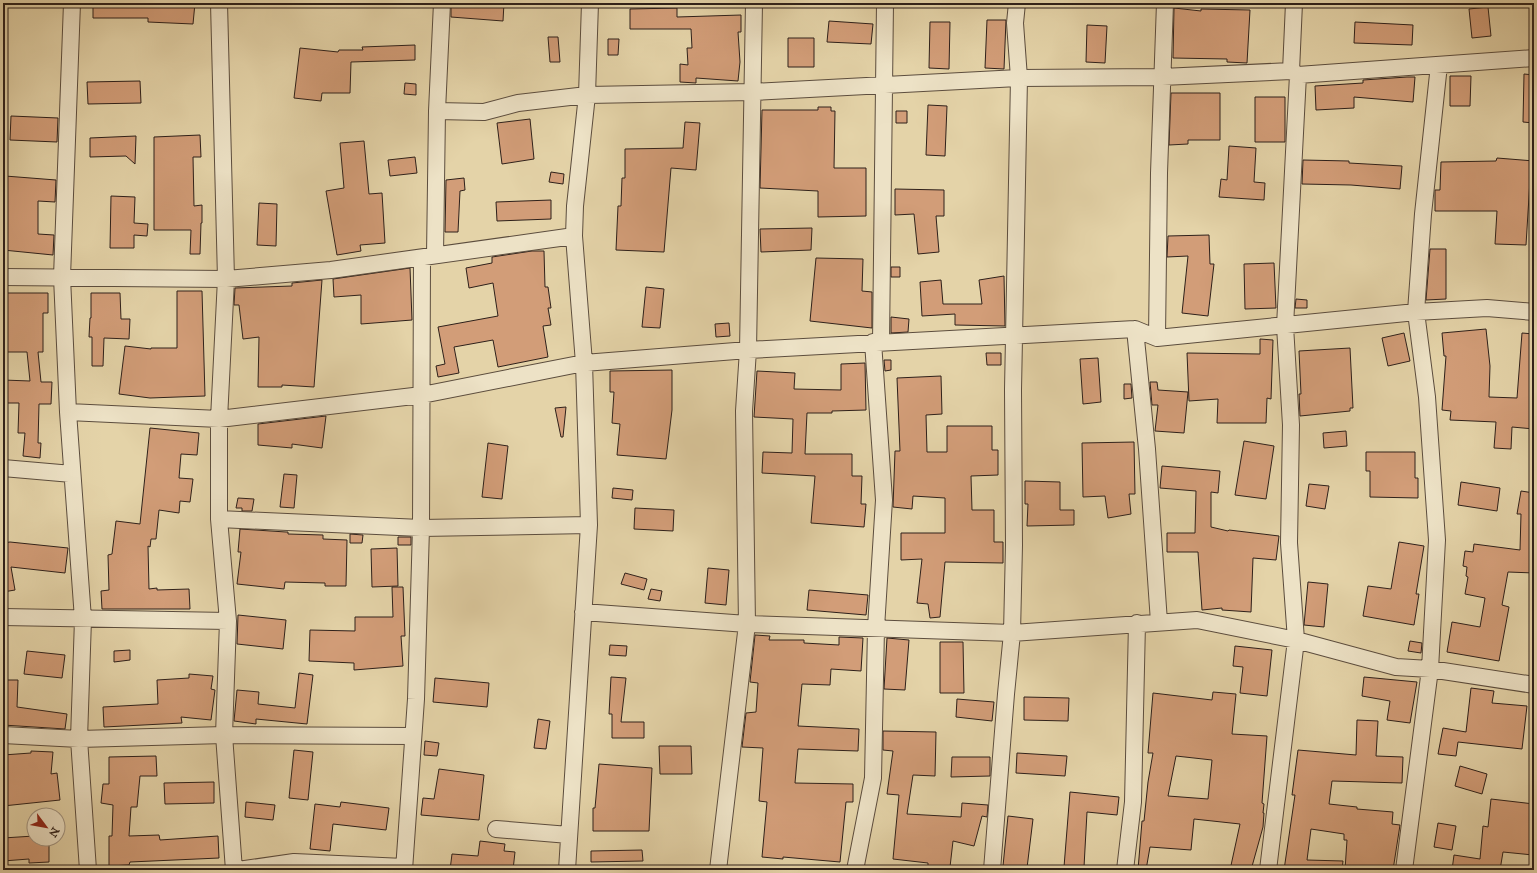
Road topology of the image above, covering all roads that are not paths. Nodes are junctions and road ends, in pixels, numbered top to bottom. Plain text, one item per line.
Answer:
1 (72, 3) edge
2 (219, 3) edge
3 (442, 3) edge
4 (590, 3) edge
5 (754, 3) edge
6 (885, 3) edge
7 (1017, 3) edge
8 (1166, 3) edge
9 (1294, 3) edge
10 (1534, 58) edge
11 (1439, 65) junction
12 (1294, 73) junction
13 (1162, 77) junction
14 (1019, 78) junction
15 (885, 85) junction
16 (752, 92) junction
17 (587, 95) junction
18 (437, 111) junction
19 (574, 236) junction
20 (428, 257) junction
21 (3, 277) edge
22 (62, 277) junction
23 (226, 279) junction
24 (1416, 312) junction
25 (1534, 312) edge
26 (1285, 326) junction
27 (1135, 329) junction
28 (1014, 336) junction
29 (1157, 338) junction
30 (877, 342) junction
31 (748, 350) junction
32 (584, 363) junction
33 (422, 395) junction
34 (68, 412) junction
35 (219, 419) junction
36 (3, 468) edge
37 (72, 474) junction
38 (219, 519) junction
39 (589, 525) junction
40 (421, 528) junction
41 (582, 612) junction
42 (3, 618) edge
43 (83, 618) junction
44 (228, 621) junction
45 (1159, 622) junction
46 (1137, 623) junction
47 (747, 624) junction
48 (876, 628) junction
49 (1012, 633) junction
50 (1296, 640) junction
51 (1430, 669) junction
52 (1534, 685) edge
53 (3, 735) edge
54 (224, 735) junction
55 (413, 736) junction
56 (79, 739) junction
57 (496, 829) dead end
58 (568, 835) junction
59 (404, 869) edge
60 (88, 870) edge
61 (234, 870) edge
62 (238, 870) edge
63 (567, 870) edge
64 (570, 870) edge
65 (718, 870) edge
66 (855, 870) edge
67 (992, 870) edge
68 (1125, 870) edge
69 (1268, 870) edge
70 (1404, 870) edge

1 - 22 street
2 - 23 street
3 - 18 street
4 - 17 street
5 - 16 street
6 - 15 street
7 - 14 street
8 - 13 street
9 - 12 street
10 - 11 street
11 - 12 street
11 - 24 street
12 - 13 street
12 - 26 street
13 - 14 street
13 - 29 street
14 - 15 street
14 - 28 street
15 - 16 street
15 - 30 street
16 - 17 street
16 - 31 street
17 - 18 street
17 - 19 street
18 - 20 street
19 - 20 street
19 - 32 street
20 - 23 street
20 - 33 street
21 - 22 street
22 - 23 street
22 - 34 street
23 - 35 street
24 - 25 street
24 - 26 street
24 - 51 street
26 - 29 street
26 - 50 street
27 - 28 street
27 - 29 street
27 - 45 street
28 - 30 street
28 - 49 street
30 - 31 street
30 - 48 street
31 - 32 street
31 - 47 street
32 - 33 street
32 - 39 street
33 - 35 street
33 - 40 street
34 - 35 street
34 - 37 street
35 - 38 street
36 - 37 street
37 - 43 street
38 - 40 street
38 - 44 street
39 - 40 street
39 - 41 street
40 - 55 street
41 - 47 street
41 - 58 street
42 - 43 street
43 - 44 street
43 - 56 street
44 - 54 street
45 - 46 street
45 - 50 street
46 - 49 street
46 - 68 street
47 - 48 street
47 - 65 street
48 - 49 street
48 - 66 street
49 - 67 street
50 - 51 street
50 - 69 street
51 - 52 street
51 - 70 street
53 - 56 street
54 - 55 street
54 - 56 street
54 - 61 street
55 - 59 street
56 - 60 street
57 - 58 street
58 - 63 street
59 - 62 street
63 - 64 street

